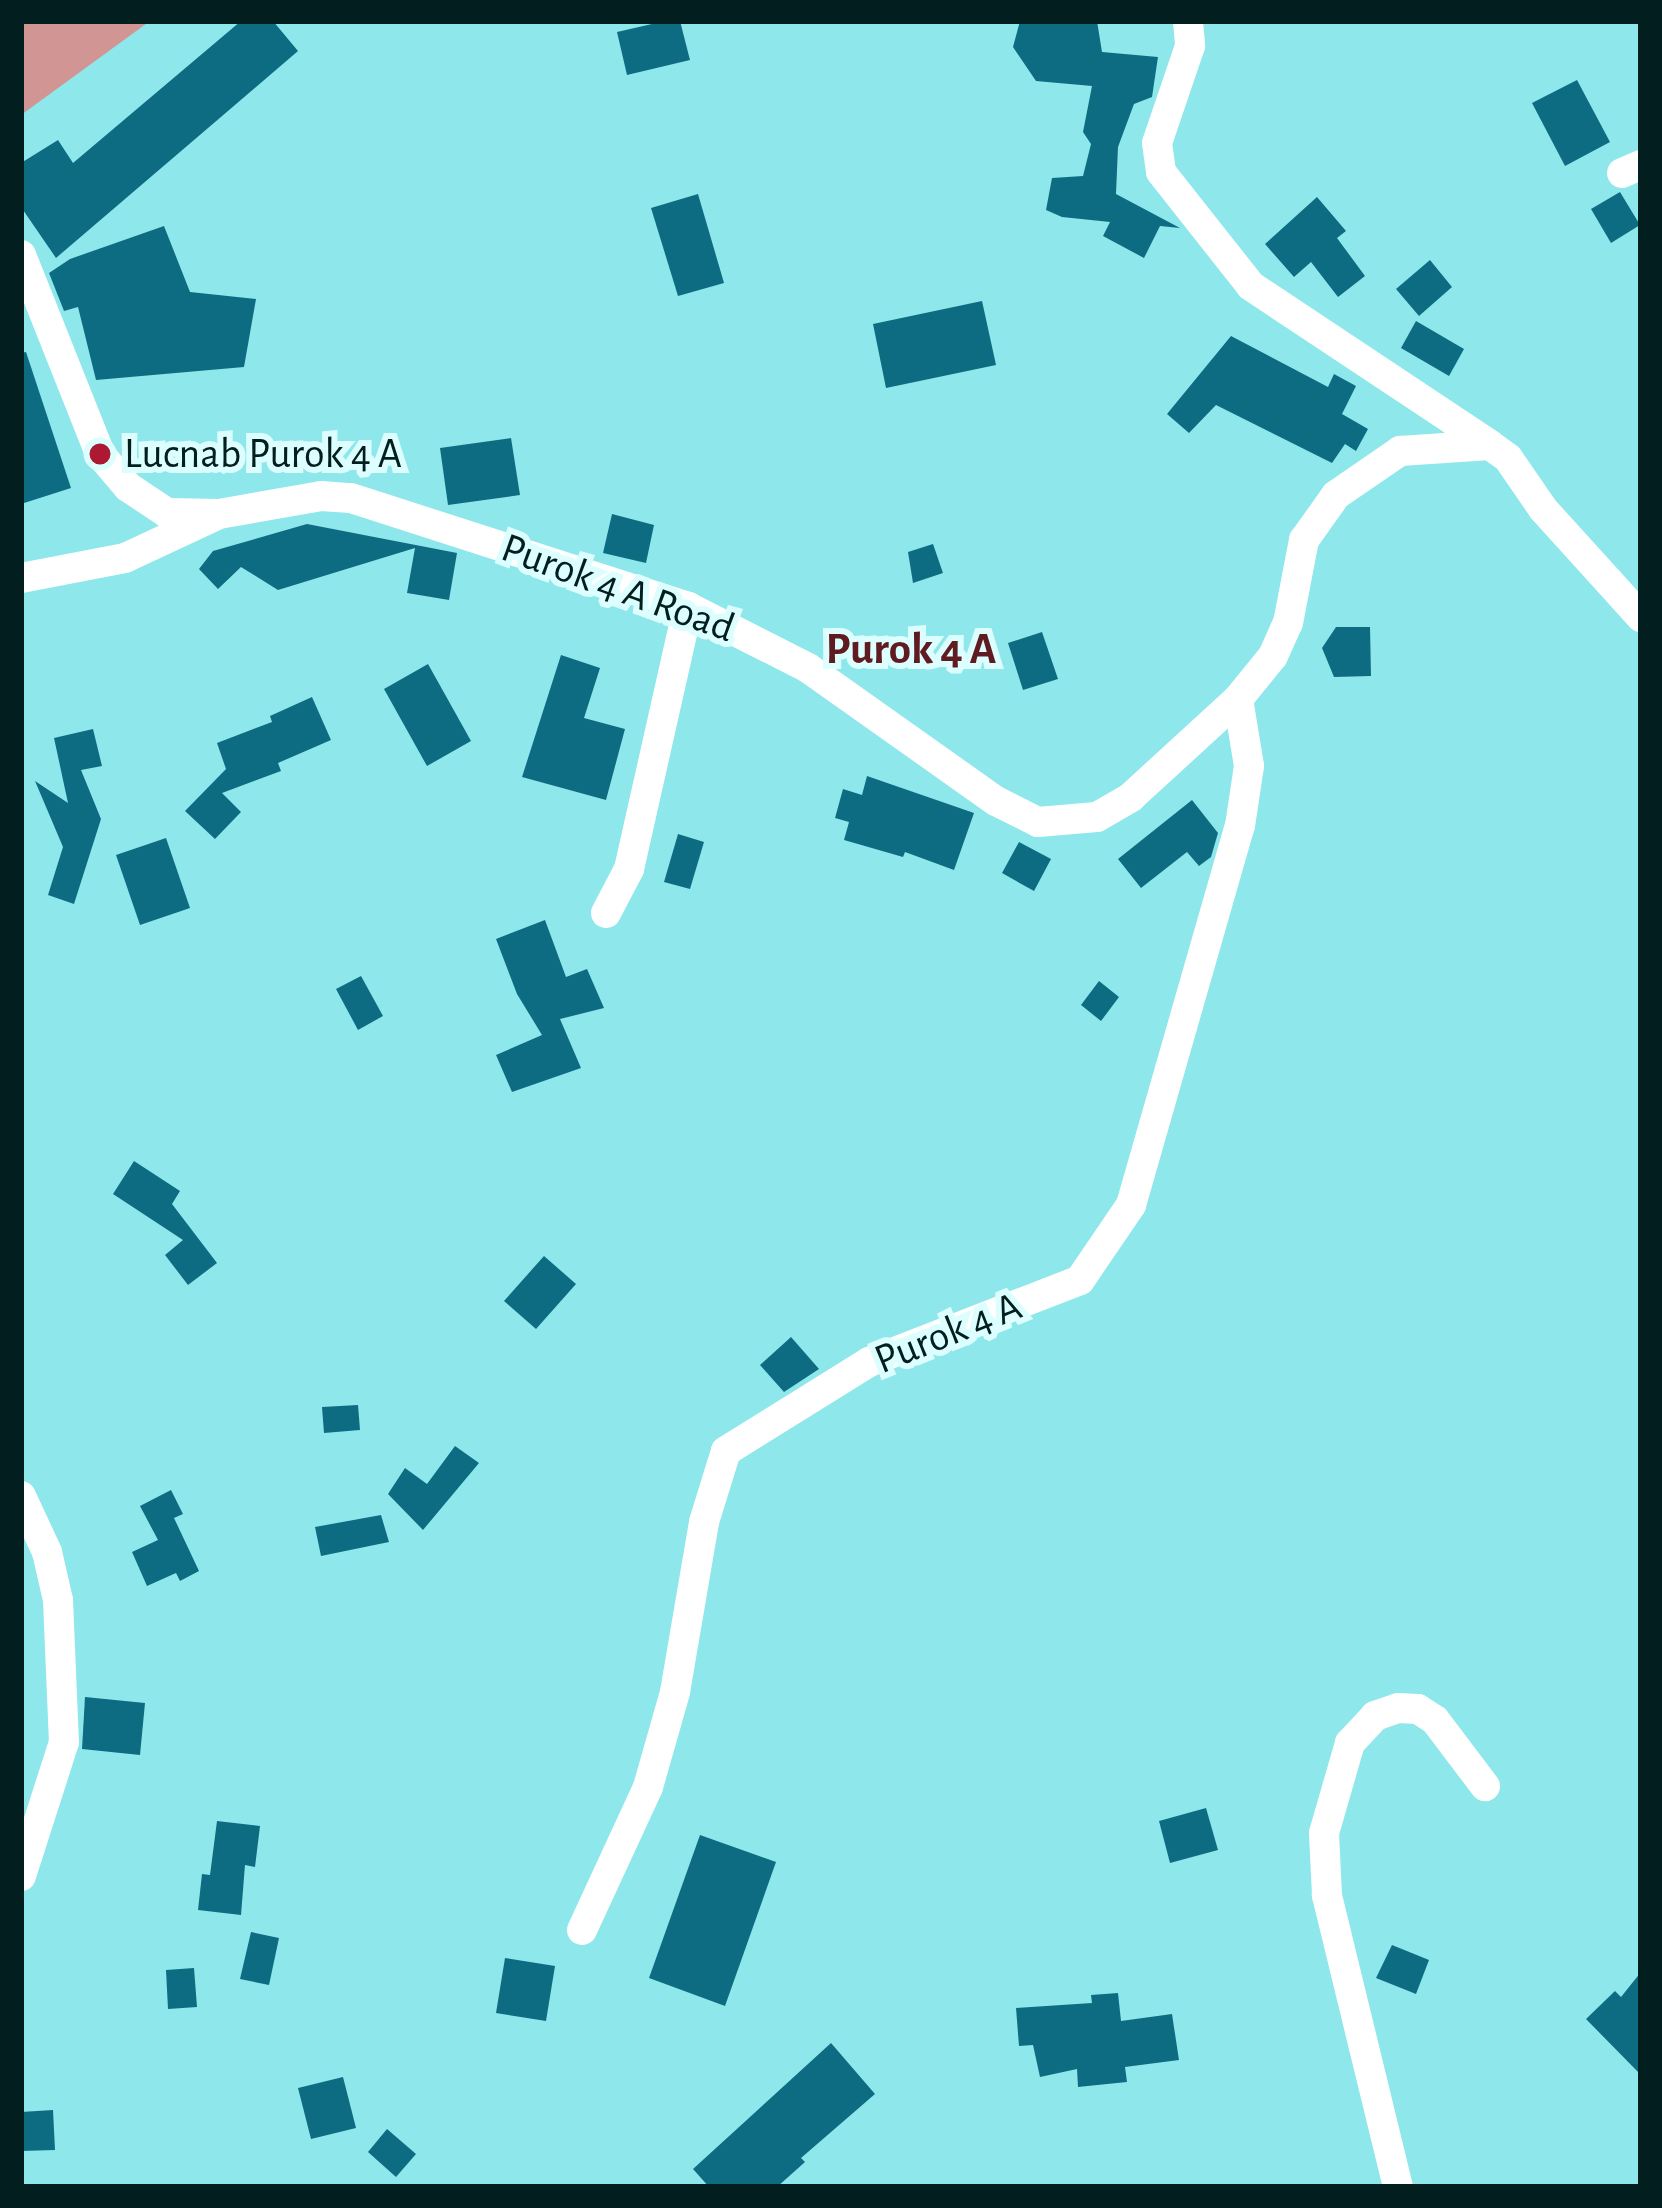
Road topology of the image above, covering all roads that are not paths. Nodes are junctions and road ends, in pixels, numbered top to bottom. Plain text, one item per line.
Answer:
1 (1188, 21) edge
2 (21, 255) edge
3 (1490, 445) junction
4 (219, 514) junction
5 (21, 578) edge
6 (688, 607) junction
7 (1639, 615) edge
8 (1238, 699) junction
9 (606, 913) dead end
10 (21, 1496) edge
11 (1485, 1786) dead end
12 (21, 1876) edge
13 (582, 1930) dead end
14 (1398, 2187) edge

1 - 3 street
2 - 4 street, Purok 4 A Road
3 - 7 street
3 - 8 street, Purok 4 A Road
4 - 5 street, Purok 4 A Road
4 - 6 street, Purok 4 A Road
6 - 8 street, Purok 4 A Road
6 - 9 street
8 - 13 street, Purok 4 A
10 - 12 street
11 - 14 street

